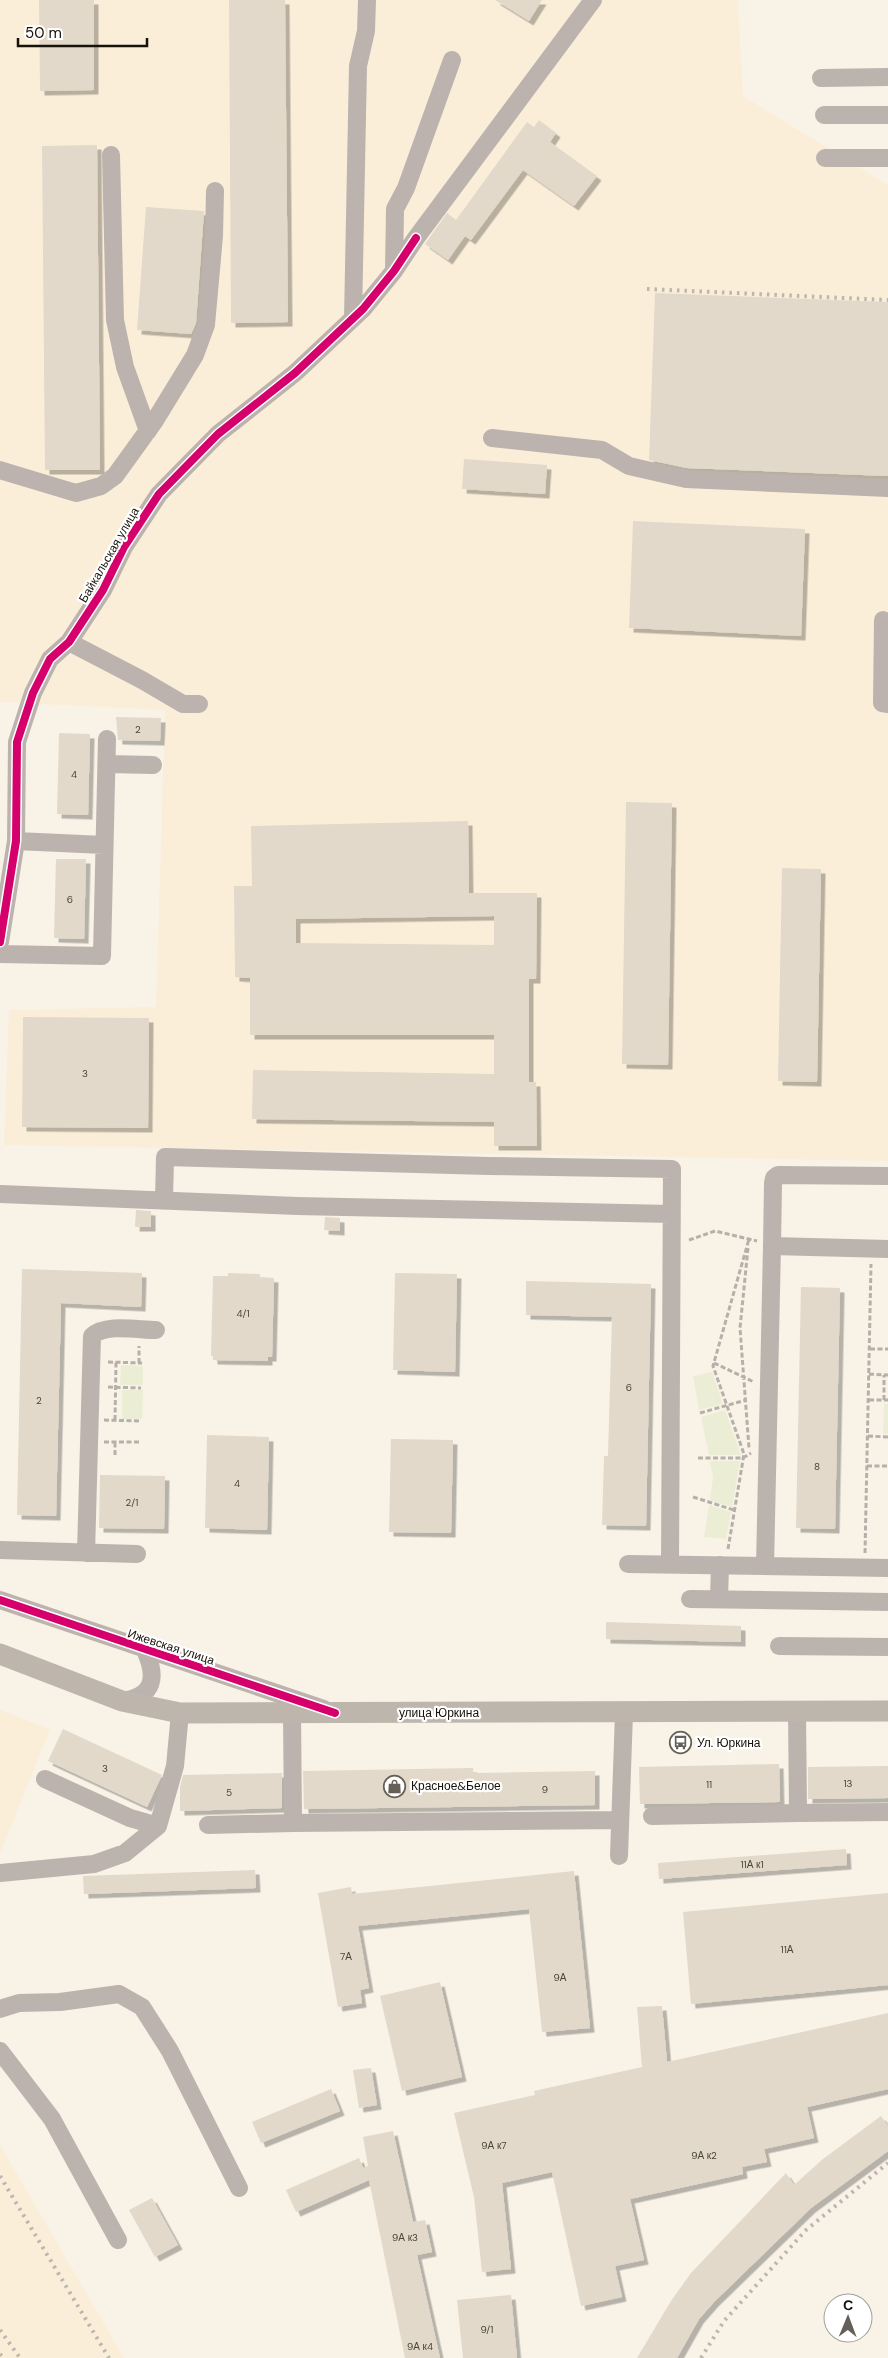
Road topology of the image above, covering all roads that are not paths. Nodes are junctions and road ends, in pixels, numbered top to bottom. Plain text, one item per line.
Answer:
1 (367, 0) edge
2 (593, 0) edge
3 (452, 60) dead end
4 (888, 77) edge
5 (822, 78) dead end
6 (824, 115) dead end
7 (888, 115) edge
8 (111, 156) dead end
9 (825, 158) dead end
10 (888, 158) edge
11 (215, 191) dead end
12 (394, 271) junction
13 (353, 318) junction
14 (148, 431) junction
15 (492, 438) dead end
16 (0, 470) edge
17 (888, 488) edge
18 (883, 620) dead end
19 (69, 642) junction
20 (200, 704) dead end
21 (888, 704) edge
22 (108, 739) dead end
23 (107, 764) junction
24 (153, 765) dead end
25 (16, 841) junction
26 (104, 845) junction
27 (0, 942) edge
28 (0, 954) edge
29 (888, 1176) edge
30 (0, 1194) edge
31 (164, 1200) junction
32 (671, 1214) junction
33 (772, 1245) junction
34 (880, 1249) edge
35 (156, 1330) dead end
36 (0, 1550) edge
37 (86, 1553) junction
38 (137, 1554) dead end
39 (628, 1564) dead end
40 (670, 1565) junction
41 (724, 1566) junction
42 (765, 1566) junction
43 (888, 1568) edge
44 (690, 1599) dead end
45 (719, 1599) junction
46 (0, 1600) edge
47 (888, 1602) edge
48 (779, 1646) dead end
49 (888, 1647) edge
50 (145, 1650) junction
51 (0, 1654) edge
52 (122, 1701) junction
53 (888, 1711) edge
54 (180, 1712) junction
55 (797, 1712) junction
56 (292, 1713) junction
57 (335, 1713) junction
58 (624, 1713) junction
59 (45, 1779) dead end
60 (888, 1812) edge
61 (798, 1814) junction
62 (652, 1816) dead end
63 (620, 1820) junction
64 (292, 1823) junction
65 (208, 1825) dead end
66 (158, 1826) junction
67 (619, 1856) dead end
68 (0, 1874) edge
69 (0, 2009) edge
70 (0, 2051) edge
71 (239, 2188) dead end
72 (118, 2240) dead end

1 - 13 street
2 - 12 street, Байкальская улица
3 - 12 street
4 - 5 street
6 - 7 street
8 - 14 street
9 - 10 street
11 - 14 street
12 - 13 street, Байкальская улица
13 - 19 street, Байкальская улица
14 - 16 street
15 - 17 street
18 - 21 street
19 - 20 street
19 - 25 street, Байкальская улица
22 - 23 street
23 - 24 street
23 - 26 street
25 - 26 street
25 - 27 street, Байкальская улица
26 - 28 street
29 - 33 street
30 - 31 street
31 - 32 street
31 - 32 street
32 - 40 street
33 - 34 street
33 - 42 street
35 - 37 street
36 - 37 street
37 - 38 street
39 - 40 street
40 - 41 street
41 - 42 street
41 - 45 street
42 - 43 street
44 - 45 street
45 - 47 street
46 - 50 street, Ижевская улица
48 - 49 street
50 - 52 street
50 - 57 street, Ижевская улица
51 - 52 main road, улица Юркина
52 - 54 main road, улица Юркина
53 - 55 main road, улица Юркина
54 - 56 main road, улица Юркина
54 - 66 street
55 - 58 main road, улица Юркина
55 - 61 street
56 - 57 main road, улица Юркина
56 - 64 street
57 - 58 main road, улица Юркина
58 - 63 street
59 - 66 street
60 - 61 street
61 - 62 street
63 - 64 street
63 - 67 street
64 - 65 street
66 - 68 street
69 - 71 street
70 - 72 street

